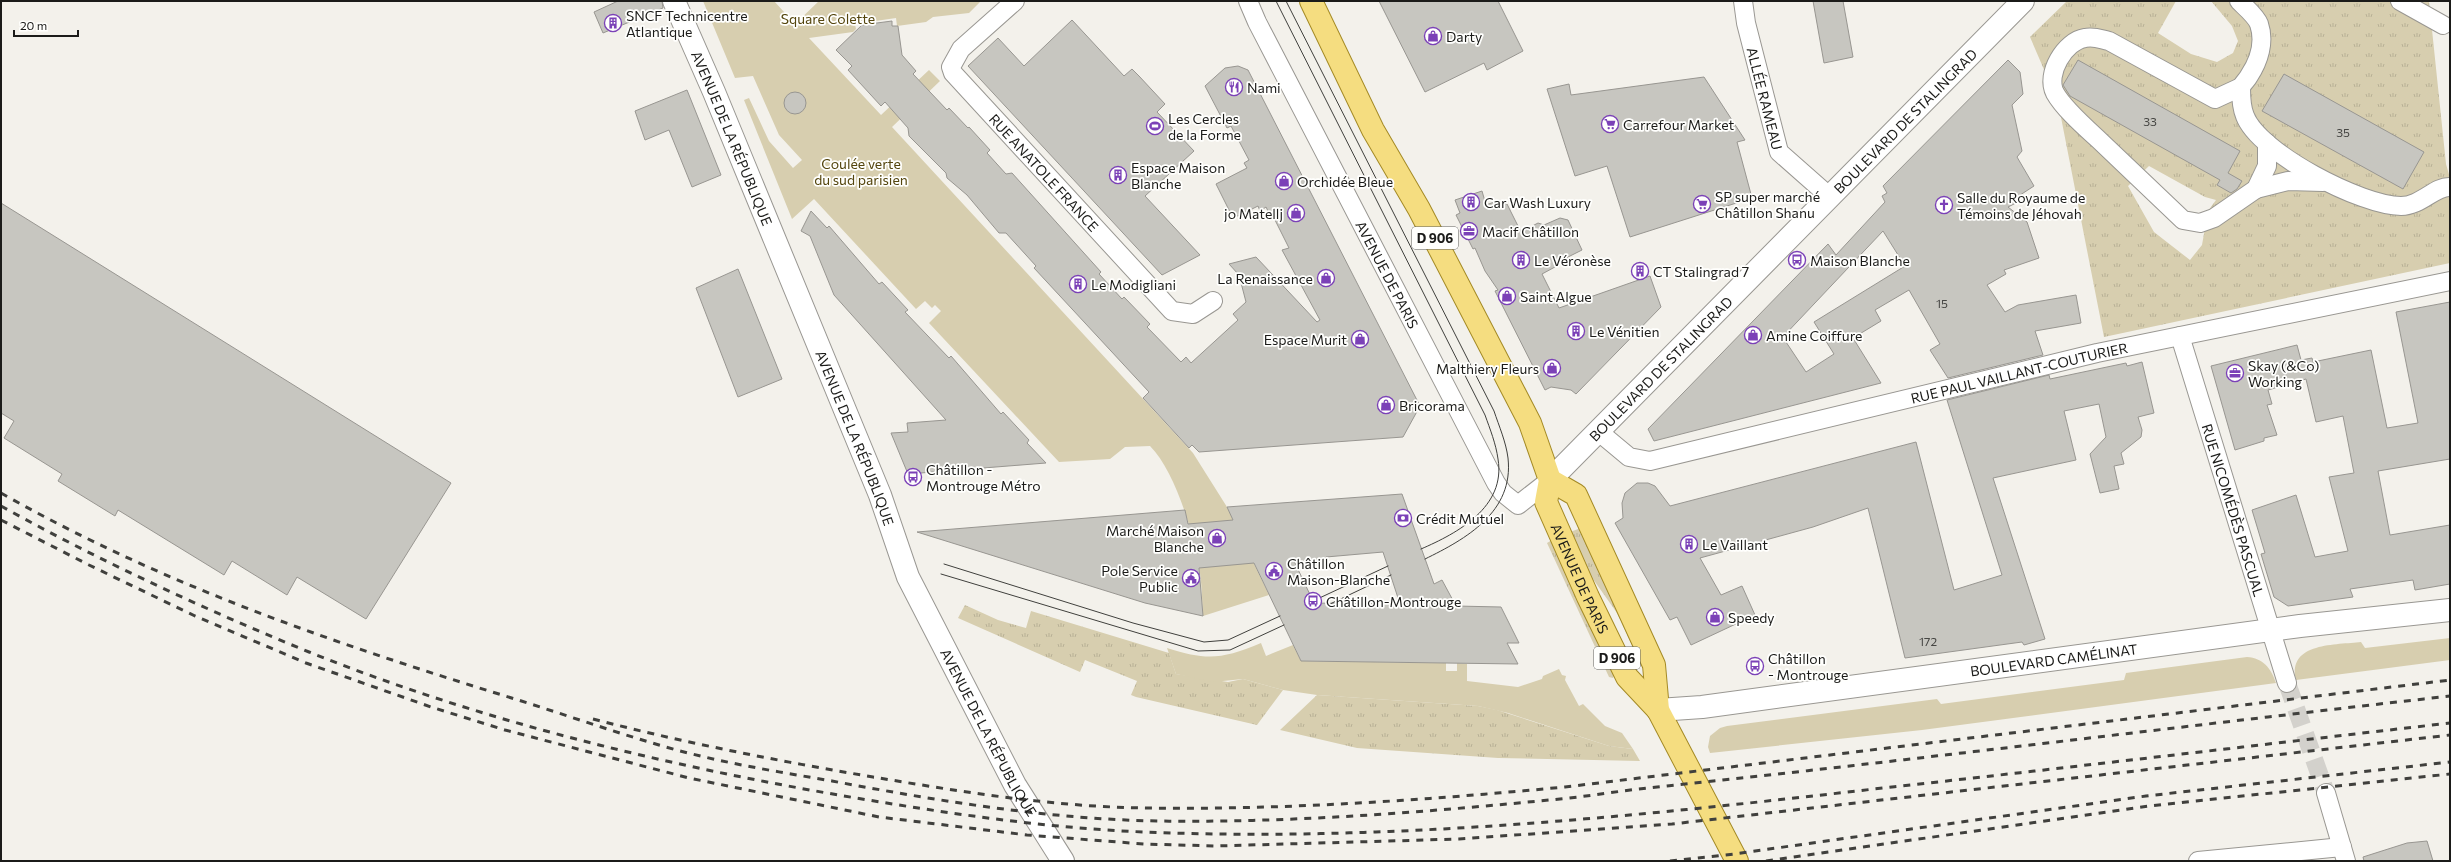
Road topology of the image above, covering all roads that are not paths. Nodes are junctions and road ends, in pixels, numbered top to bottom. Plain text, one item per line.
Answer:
1 (674, 1) edge
2 (1015, 1) edge
3 (1248, 1) edge
4 (1311, 1) edge
5 (1743, 1) edge
6 (2023, 1) edge
7 (2239, 1) edge
8 (2400, 1) edge
9 (2443, 25) dead end
10 (2241, 87) junction
11 (2215, 99) junction
12 (2245, 116) junction
13 (2267, 143) junction
14 (2323, 182) junction
15 (2450, 186) edge
16 (2256, 189) junction
17 (1830, 198) junction
18 (2450, 280) edge
19 (1213, 301) dead end
20 (2180, 336) junction
21 (1599, 432) junction
22 (1550, 480) junction
23 (2450, 610) edge
24 (2270, 631) junction
25 (2287, 684) tunnel mouth
26 (1658, 710) junction
27 (2326, 793) tunnel mouth
28 (2344, 854) edge
29 (1062, 861) edge
30 (1737, 861) edge
31 (2198, 861) edge

1 - 29 main road, AVENUE DE LA RÉPUBLIQUE
2 - 19 street, RUE ANATOLE FRANCE
3 - 22 street, AVENUE DE PARIS
4 - 22 main road, AVENUE DE PARIS / D 906
5 - 17 street, ALLÉE RAMEAU
6 - 17 main road, BOULEVARD DE STALINGRAD
7 - 10 street
8 - 9 street
10 - 11 street
10 - 12 street
11 - 12 street
11 - 16 street
12 - 13 street
13 - 14 street
13 - 16 street
14 - 15 street
14 - 16 street
17 - 21 main road, BOULEVARD DE STALINGRAD
18 - 20 street, RUE PAUL VAILLANT-COUTURIER
20 - 21 street, RUE PAUL VAILLANT-COUTURIER
20 - 24 street, RUE NICOMÉDÈS PASCUAL
21 - 22 main road, BOULEVARD DE STALINGRAD
22 - 26 main road, AVENUE DE PARIS / D 906
22 - 26 main road, D 906
23 - 24 main road, BOULEVARD CAMÉLINAT
24 - 25 street, RUE NICOMÉDÈS PASCUAL
24 - 26 main road, BOULEVARD CAMÉLINAT
26 - 30 main road, D 906
27 - 28 street
28 - 31 street

